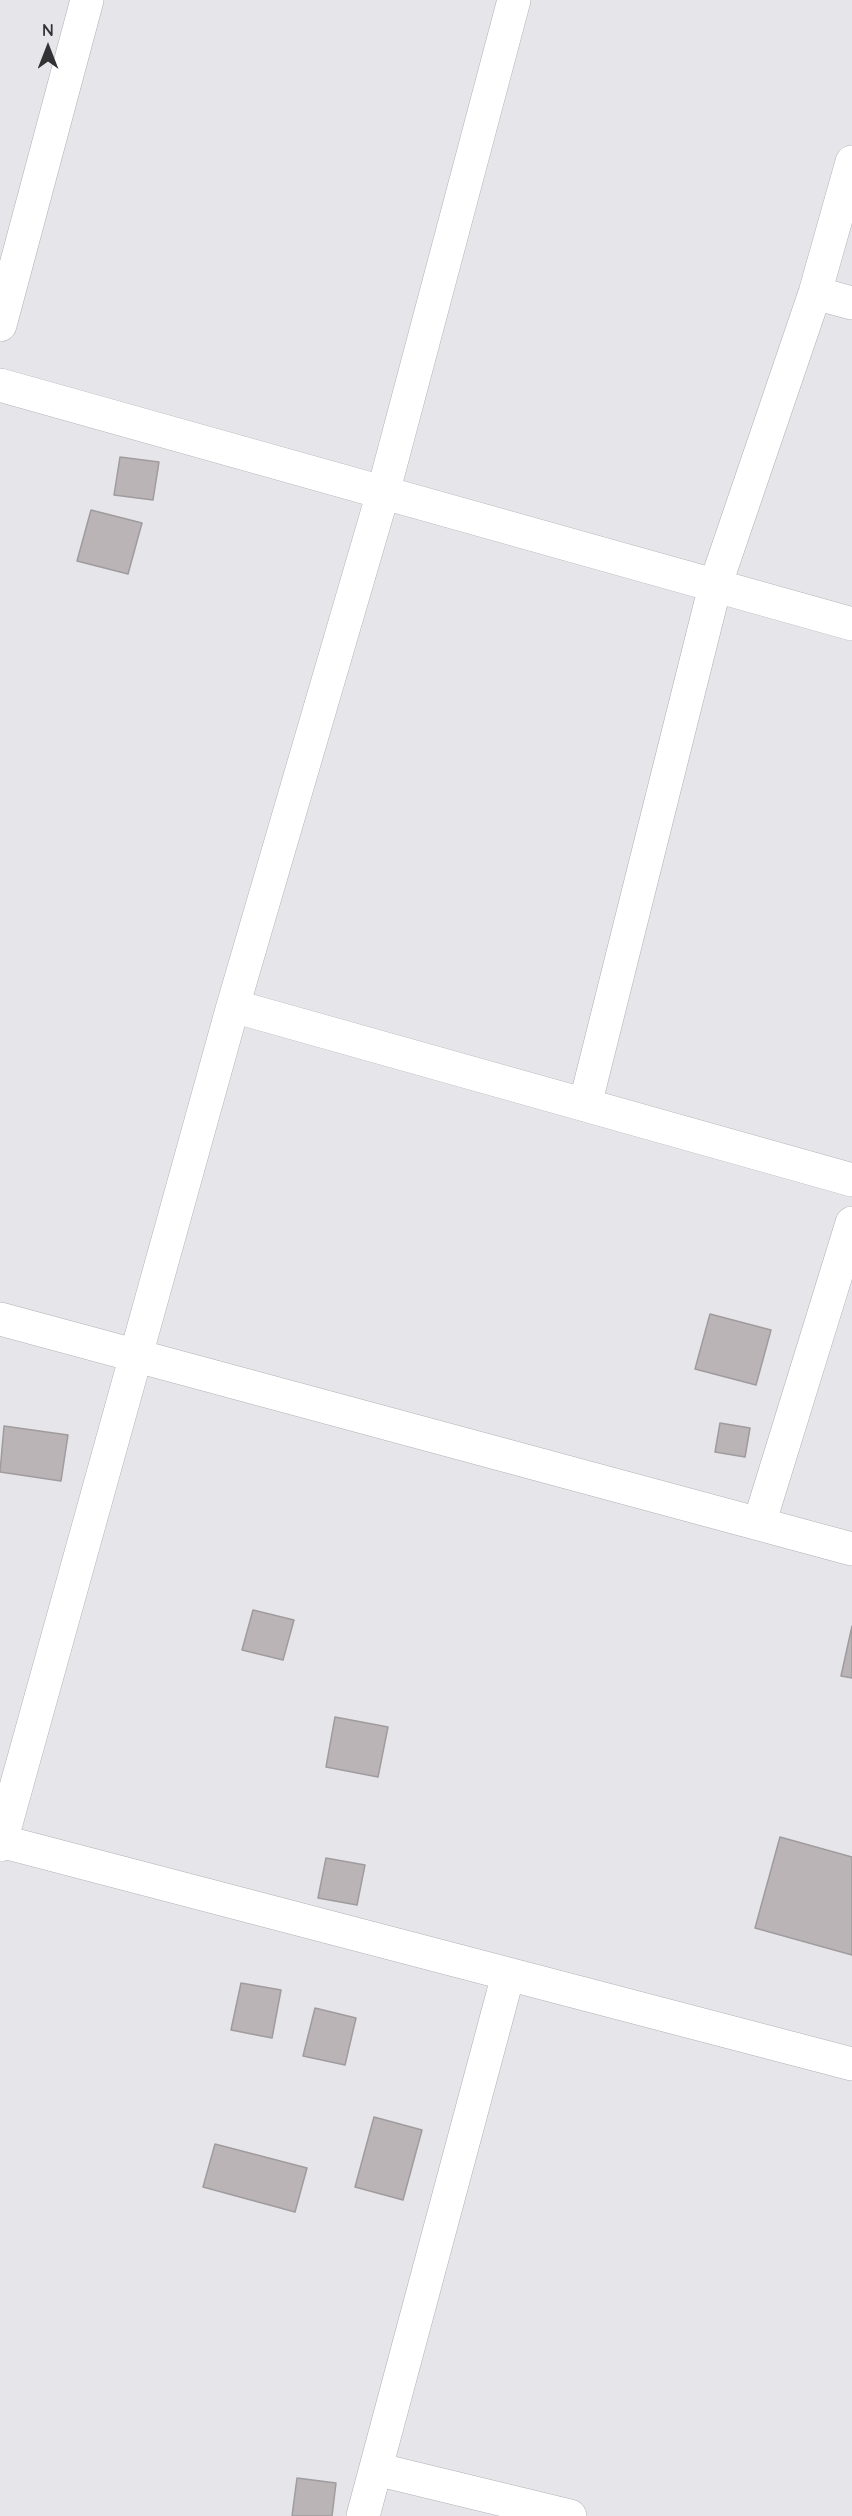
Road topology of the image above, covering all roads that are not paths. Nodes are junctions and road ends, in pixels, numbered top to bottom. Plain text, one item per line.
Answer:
1 (87, 0) edge
2 (514, 0) edge
3 (852, 162) edge
4 (815, 293) junction
5 (852, 303) edge
6 (0, 325) edge
7 (0, 385) edge
8 (383, 493) junction
9 (715, 586) junction
10 (852, 624) edge
11 (233, 1006) junction
12 (585, 1105) junction
13 (852, 1180) edge
14 (852, 1223) edge
15 (0, 1319) edge
16 (136, 1356) junction
17 (759, 1524) junction
18 (852, 1548) edge
19 (0, 1843) edge
20 (508, 1975) junction
21 (852, 2064) edge
22 (376, 2469) junction
23 (363, 2516) edge
24 (570, 2516) edge

1 - 6 street
2 - 8 street
3 - 4 street
4 - 5 street
4 - 9 street
7 - 8 street
8 - 9 street
8 - 11 street
9 - 10 street
9 - 12 street
11 - 12 street
11 - 16 street
12 - 13 street
14 - 17 street
15 - 16 street
16 - 17 street
16 - 19 street
17 - 18 street
19 - 20 street
20 - 21 street
20 - 22 street
22 - 23 street
22 - 24 street

